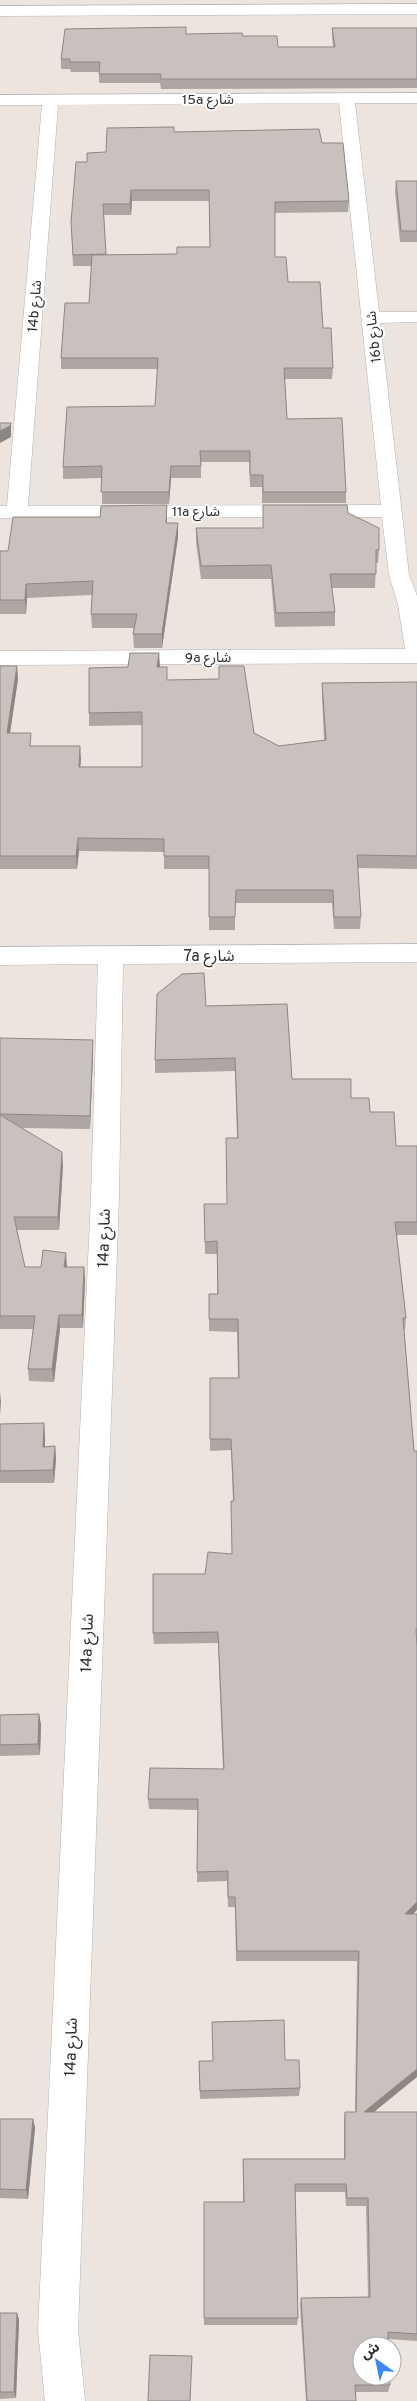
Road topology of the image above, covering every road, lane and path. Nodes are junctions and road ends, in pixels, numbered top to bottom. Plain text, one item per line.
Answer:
1 (417, 9) edge
2 (0, 11) edge
3 (346, 98) junction
4 (417, 98) edge
5 (0, 100) edge
6 (50, 100) junction
7 (417, 317) edge
8 (370, 318) junction
9 (392, 510) junction
10 (9, 512) edge
11 (399, 575) junction
12 (394, 656) junction
13 (417, 656) edge
14 (0, 658) edge
15 (417, 954) edge
16 (111, 955) junction
17 (0, 956) edge
18 (58, 2330) junction
19 (45, 2401) edge
20 (65, 2401) edge

1 - 2 street
3 - 4 street, 15a شارع
3 - 6 street, 15a شارع
3 - 8 street, 16b شارع
5 - 6 street, 15a شارع
6 - 10 street, 14b شارع
7 - 8 street
8 - 9 street, 16b شارع
9 - 10 street, 11a شارع
9 - 11 street, 16b شارع
11 - 12 street, 16b شارع
11 - 13 street, 16b شارع
12 - 13 street, 9a شارع
12 - 14 street, 9a شارع
15 - 16 street, 7a شارع
16 - 17 street, 7a شارع
16 - 18 street, 14a شارع
18 - 19 street, 14a شارع
18 - 20 street, 14a شارع

